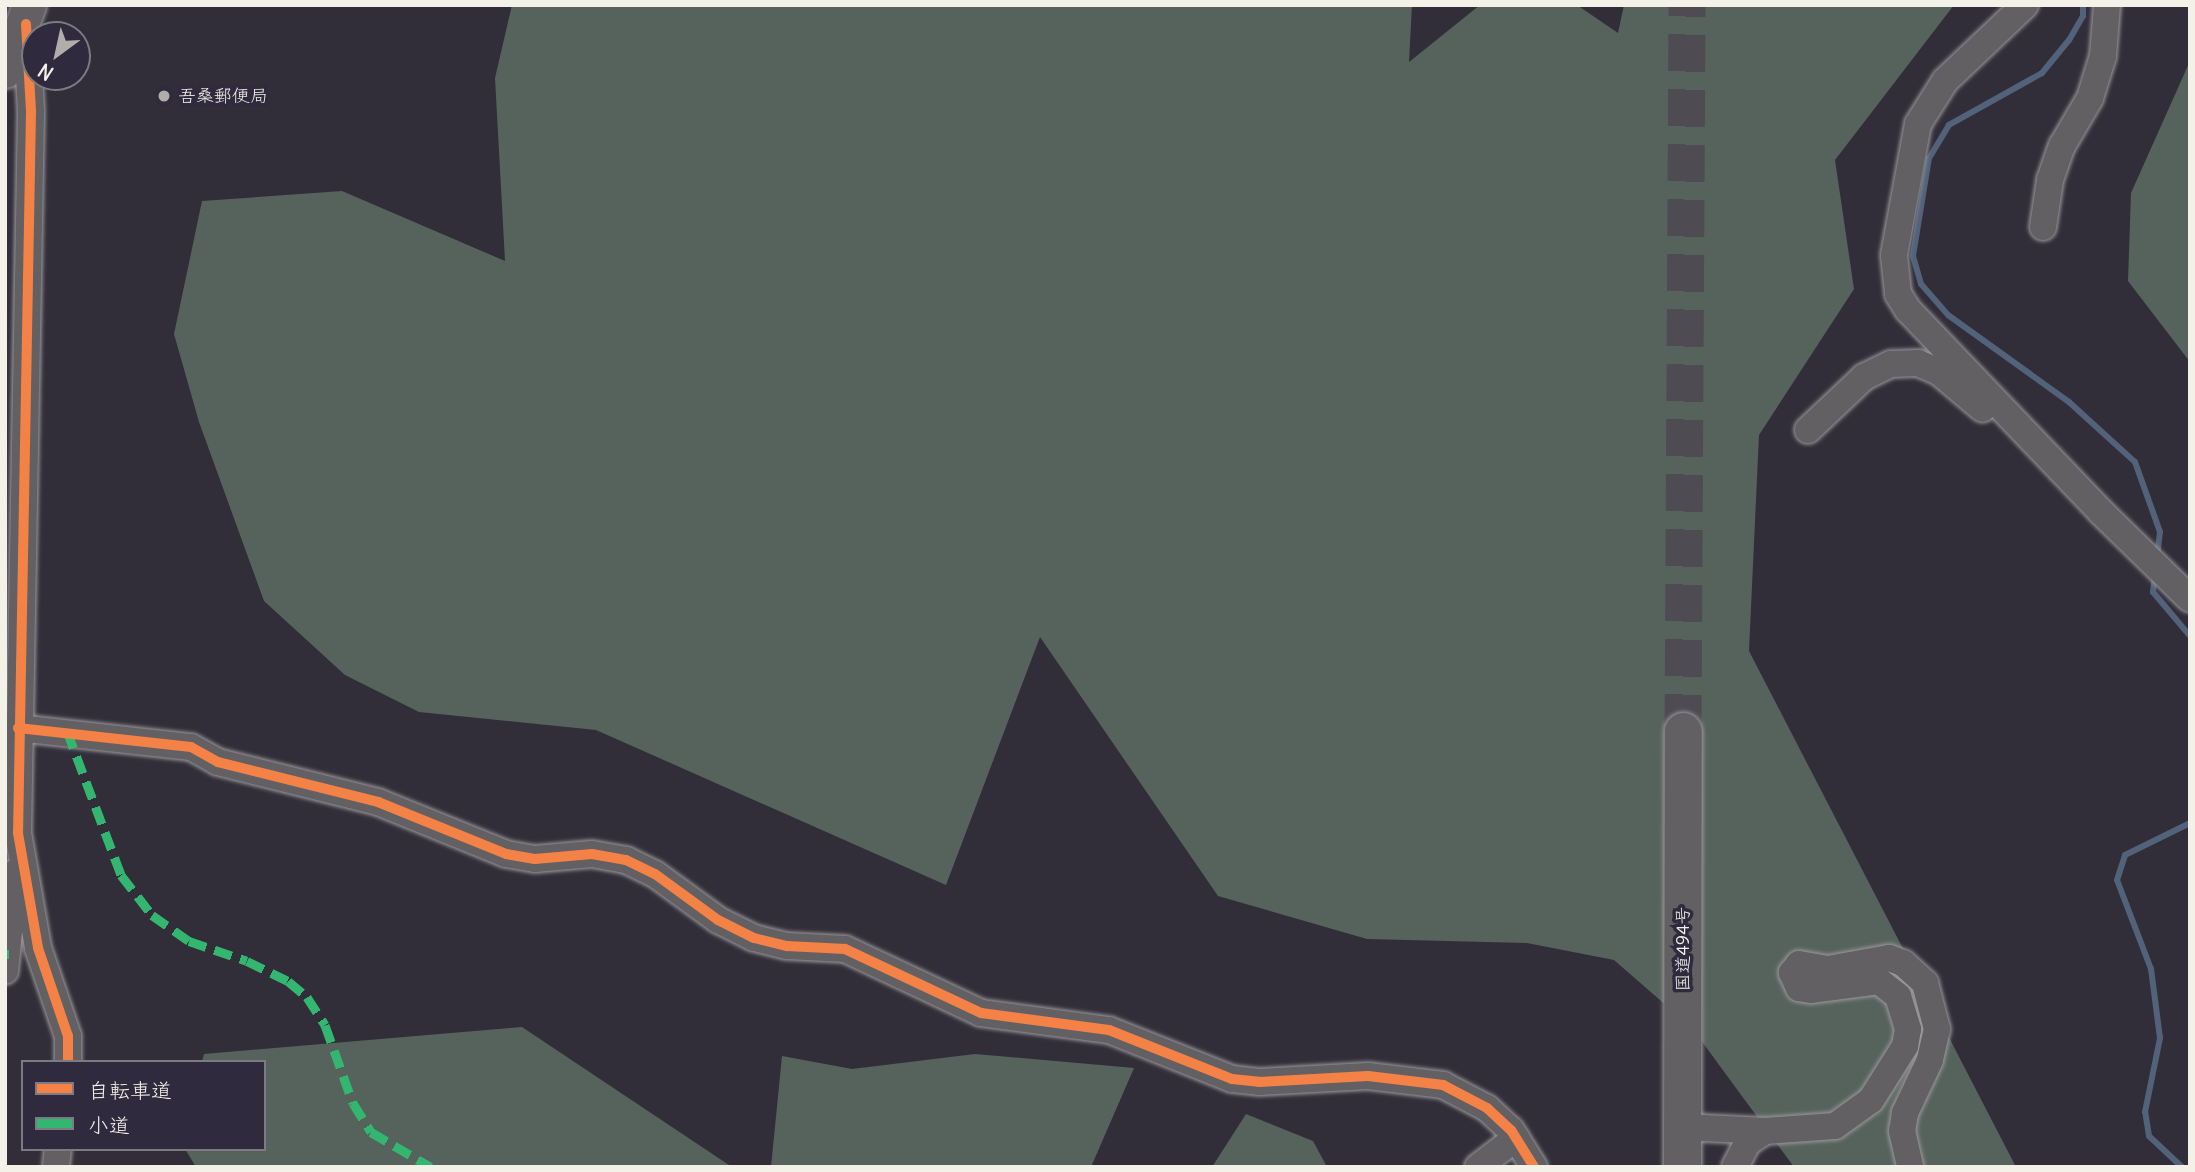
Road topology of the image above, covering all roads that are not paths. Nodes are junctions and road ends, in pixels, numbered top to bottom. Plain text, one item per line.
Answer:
1 (2025, 5) edge
2 (2107, 5) edge
3 (28, 15) edge
4 (5, 71) edge
5 (17, 186) edge
6 (2043, 228) dead end
7 (2005, 411) junction
8 (1808, 430) dead end
9 (13, 588) edge
10 (2190, 598) edge
11 (18, 728) junction
12 (1683, 731) tunnel mouth
13 (18, 833) junction
14 (5, 971) edge
15 (68, 1060) edge
16 (1683, 1127) junction
17 (1765, 1131) junction
18 (1516, 1138) junction
19 (1478, 1167) edge
20 (1534, 1167) edge
21 (1682, 1167) edge
22 (1735, 1167) edge
23 (1910, 1167) edge

1 - 7 street
2 - 6 street
3 - 4 main road
3 - 5 street
5 - 9 street
7 - 8 street
7 - 10 street
9 - 11 street
11 - 13 street
11 - 18 street
12 - 16 highway, 国道494号
13 - 14 street
13 - 15 street
16 - 17 street
16 - 21 highway, 国道494号
17 - 22 street
17 - 23 street
18 - 19 street
18 - 20 street

